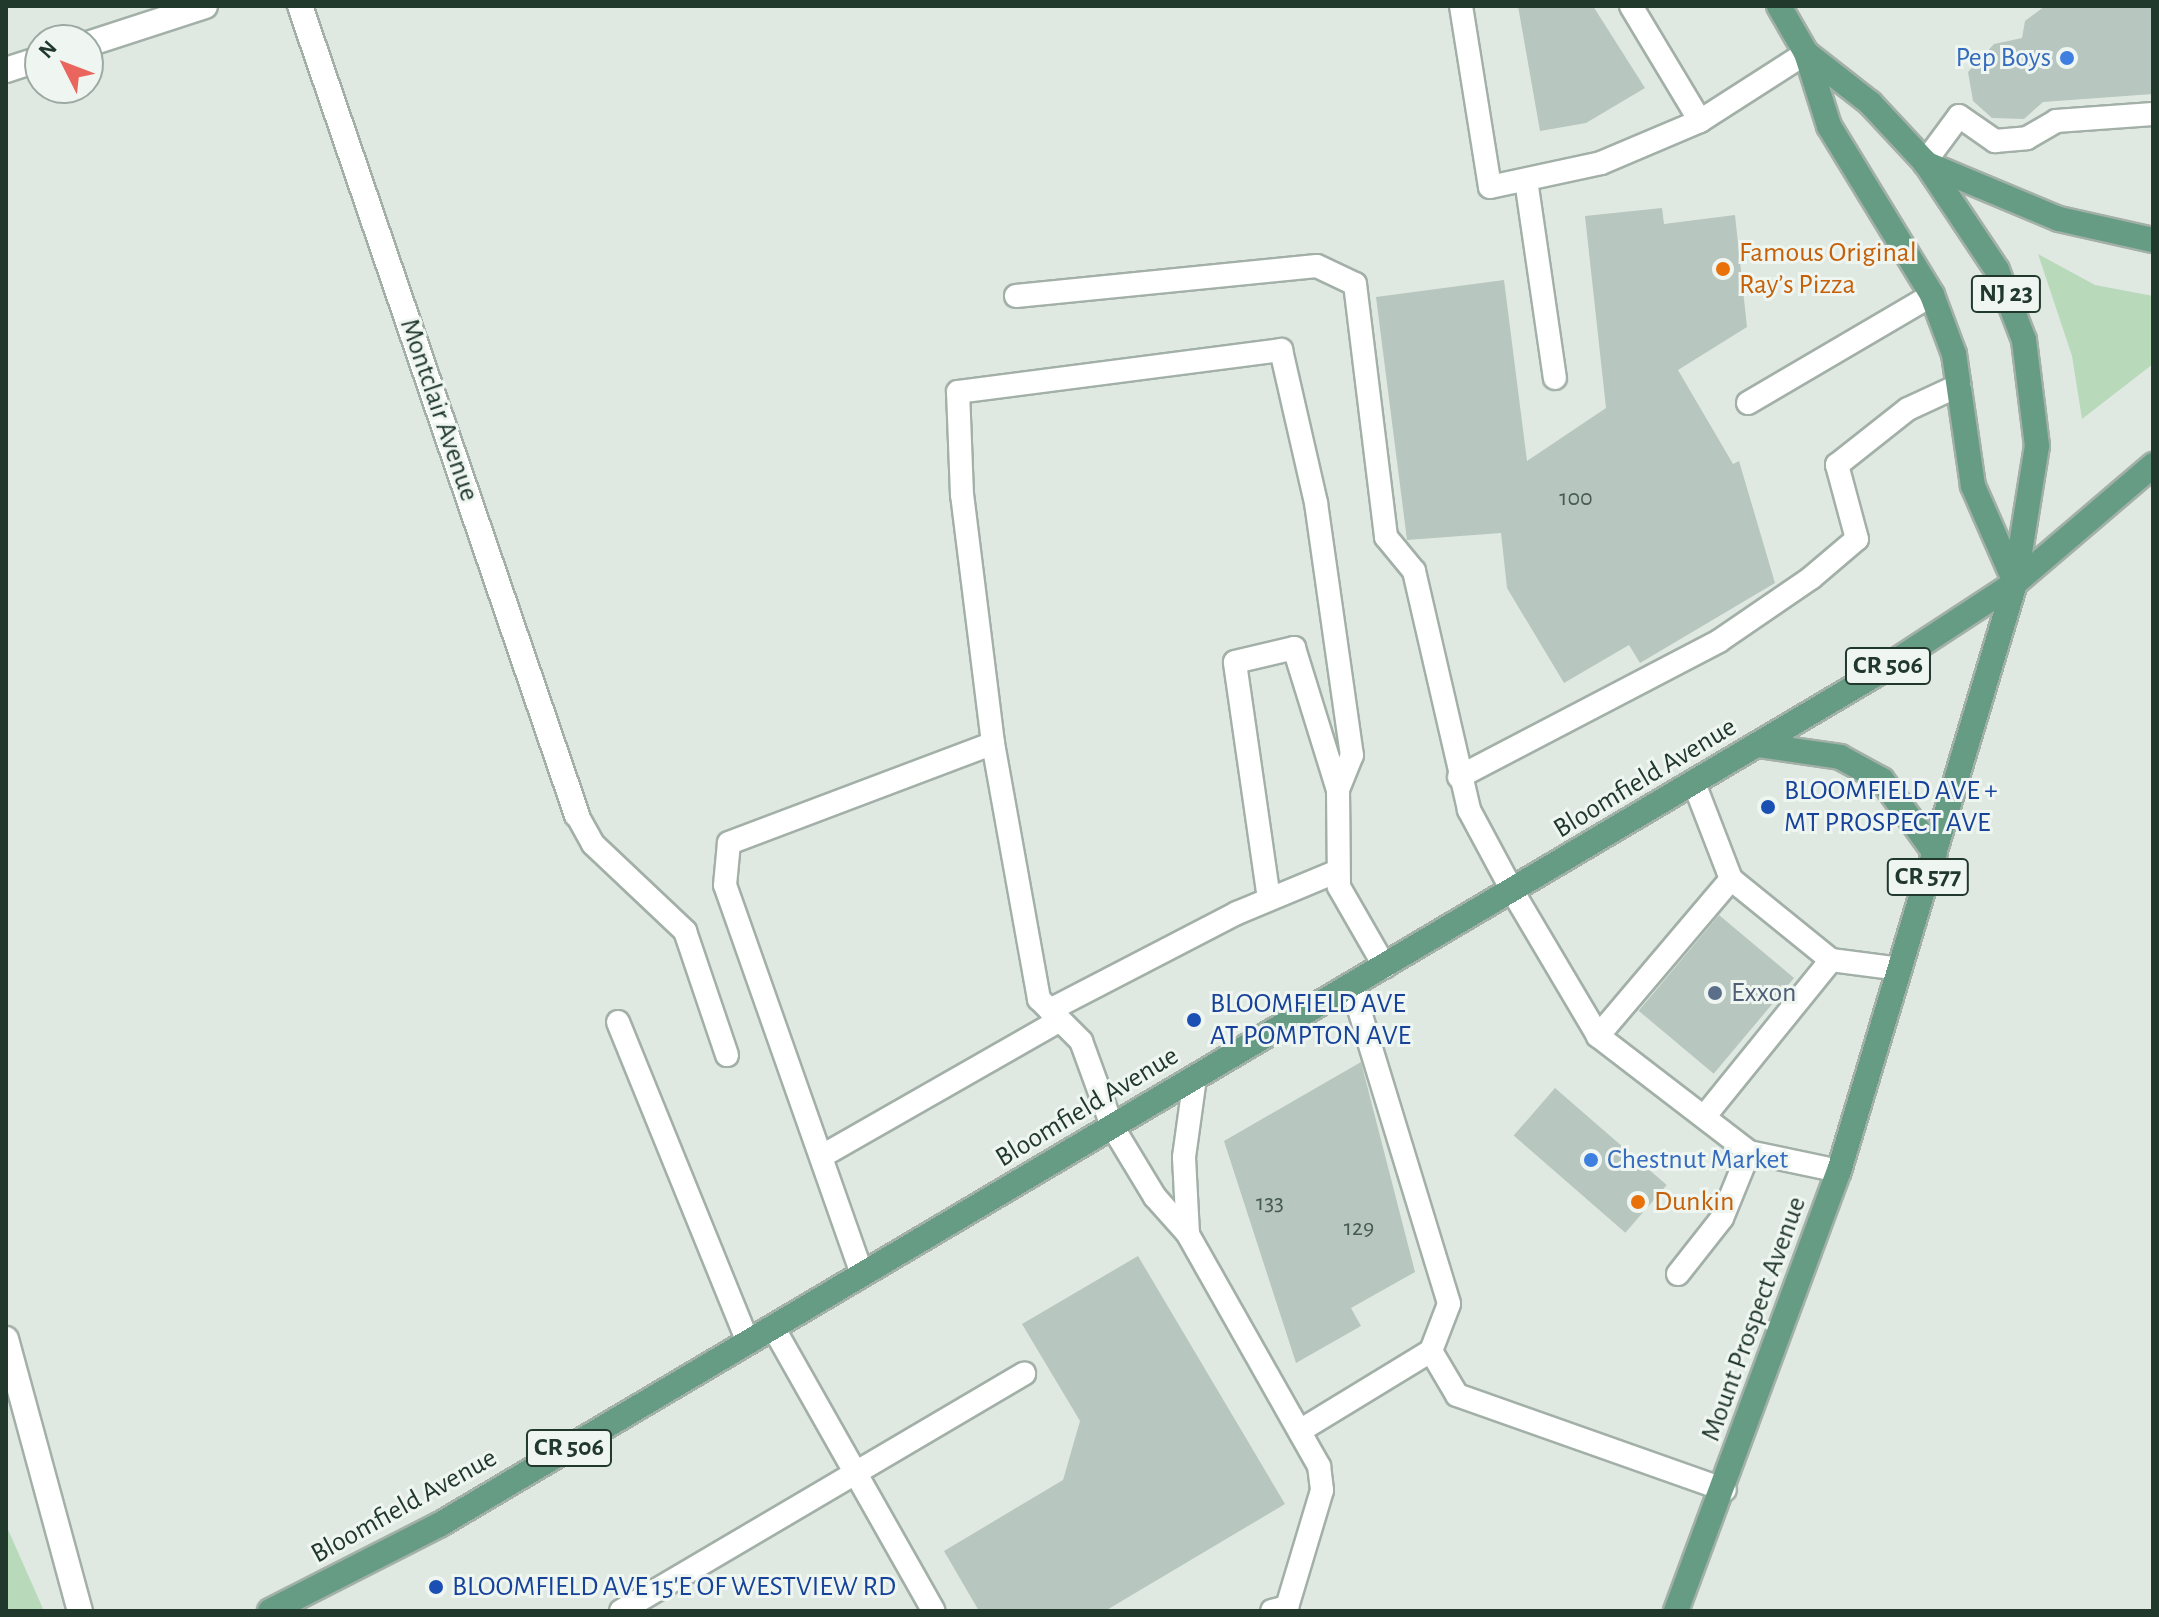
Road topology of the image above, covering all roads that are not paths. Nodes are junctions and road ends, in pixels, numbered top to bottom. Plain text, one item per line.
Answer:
1 (205, 6) edge
2 (300, 6) edge
3 (1461, 6) edge
4 (1631, 6) edge
5 (1779, 6) edge
6 (104, 39) edge
7 (1806, 53) junction
8 (2153, 114) edge
9 (1700, 121) junction
10 (1925, 162) junction
11 (1526, 180) junction
12 (2153, 240) edge
13 (1932, 295) junction
14 (1016, 296) dead end
15 (1555, 378) dead end
16 (1960, 385) junction
17 (1748, 403) dead end
18 (2153, 465) edge
19 (2015, 583) junction
20 (993, 743) junction
21 (1758, 745) junction
22 (1459, 777) junction
23 (1694, 783) junction
24 (1338, 790) junction
25 (577, 815) joint
26 (1935, 853) junction
27 (1338, 871) junction
28 (1731, 879) junction
29 (1513, 892) junction
30 (1269, 899) junction
31 (1831, 960) junction
32 (1385, 967) junction
33 (1900, 969) junction
34 (1352, 986) junction
35 (1055, 1015) junction
36 (618, 1022) dead end
37 (1598, 1036) junction
38 (727, 1055) dead end
39 (1195, 1078) junction
40 (1704, 1117) junction
41 (1112, 1126) junction
42 (1749, 1152) junction
43 (822, 1156) junction
44 (1839, 1171) junction
45 (1188, 1234) junction
46 (862, 1274) junction
47 (1678, 1274) dead end
48 (773, 1327) junction
49 (6, 1339) edge
50 (748, 1342) junction
51 (1431, 1351) junction
52 (1024, 1374) dead end
53 (1303, 1429) junction
54 (859, 1471) junction
55 (1725, 1490) junction
56 (80, 1611) edge
57 (270, 1611) edge
58 (621, 1611) edge
59 (934, 1611) edge
60 (1272, 1611) edge
61 (1676, 1611) edge

1 - 6 street
2 - 25 street, Montclair Avenue
3 - 11 lane
4 - 9 lane
5 - 7 main road, NJ 23
7 - 9 lane
7 - 10 main road, NJ 23
7 - 13 main road, NJ 23
8 - 10 lane
9 - 11 lane
10 - 12 main road
10 - 19 main road, NJ 23
11 - 15 lane
13 - 16 main road, NJ 23
13 - 17 lane
14 - 22 lane
16 - 19 main road, NJ 23
16 - 22 lane
18 - 19 main road, Bloomfield Avenue / CR 506
19 - 21 main road, Bloomfield Avenue / CR 506
19 - 26 main road, Mount Prospect Avenue / CR 577
20 - 24 lane
20 - 35 lane
20 - 43 lane
21 - 23 main road, Bloomfield Avenue / CR 506
21 - 26 main road
22 - 29 lane
23 - 28 lane
23 - 29 main road, Bloomfield Avenue / CR 506
24 - 27 lane
24 - 30 lane
25 - 38 lane
26 - 33 main road, Mount Prospect Avenue / CR 577
27 - 30 lane
27 - 32 lane
28 - 31 lane
28 - 37 lane
29 - 32 main road, Bloomfield Avenue / CR 506
29 - 37 lane
30 - 35 lane
31 - 33 lane
31 - 40 lane
32 - 34 main road, Bloomfield Avenue / CR 506
33 - 44 main road, Mount Prospect Avenue / CR 577
34 - 39 main road, Bloomfield Avenue / CR 506
34 - 51 lane
35 - 41 lane
35 - 43 lane
36 - 50 lane
37 - 40 lane
39 - 41 main road, Bloomfield Avenue / CR 506
39 - 45 lane
40 - 42 lane
41 - 45 lane
41 - 46 main road, Bloomfield Avenue / CR 506
42 - 44 lane
42 - 47 lane
43 - 46 lane
44 - 55 main road, Mount Prospect Avenue / CR 577
45 - 53 lane
46 - 48 main road, Bloomfield Avenue / CR 506
48 - 50 main road, Bloomfield Avenue / CR 506
48 - 54 lane
49 - 56 street
50 - 57 main road, Bloomfield Avenue / CR 506
51 - 53 lane
51 - 55 lane
52 - 54 lane
53 - 60 lane
54 - 58 lane
54 - 59 lane
55 - 61 main road, Mount Prospect Avenue / CR 577

